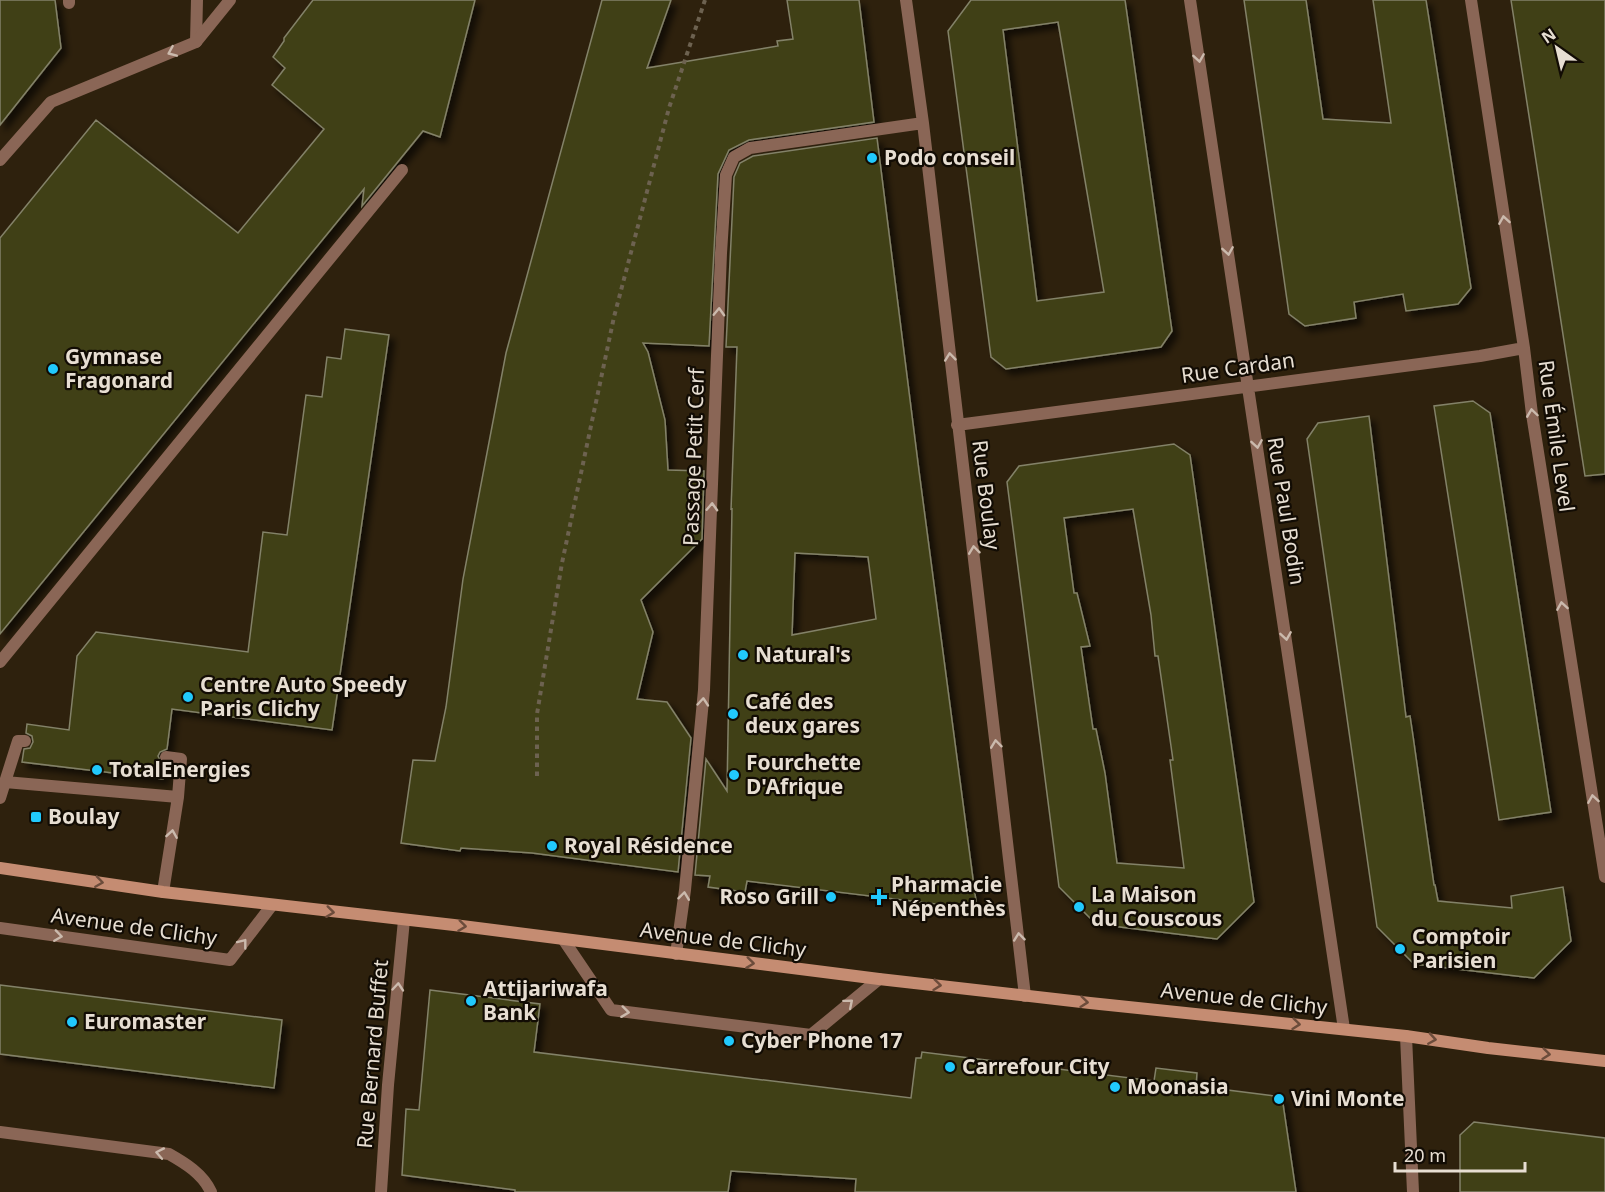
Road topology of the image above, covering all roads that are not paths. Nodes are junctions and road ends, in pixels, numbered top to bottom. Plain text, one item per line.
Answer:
1 (197, 0) edge
2 (230, 0) edge
3 (906, 0) edge
4 (1190, 0) edge
5 (1471, 0) edge
6 (196, 42) junction
7 (923, 123) junction
8 (0, 160) edge
9 (402, 170) dead end
10 (1524, 348) junction
11 (1249, 385) junction
12 (957, 425) junction
13 (0, 662) edge
14 (25, 741) dead end
15 (166, 757) dead end
16 (5, 782) junction
17 (178, 797) junction
18 (0, 798) edge
19 (0, 868) edge
20 (1605, 877) edge
21 (163, 892) junction
22 (272, 905) junction
23 (404, 920) junction
24 (0, 928) edge
25 (563, 939) junction
26 (676, 954) junction
27 (879, 979) junction
28 (1025, 996) junction
29 (1344, 1029) junction
30 (1406, 1036) junction
31 (1605, 1061) edge
32 (0, 1132) edge
33 (211, 1192) edge
34 (381, 1192) edge
35 (1413, 1192) edge

1 - 6 street
2 - 6 street
3 - 7 street, Rue Boulay
4 -> 11 street, Rue Paul Bodin
10 -> 5 street, Rue Émile Level
6 -> 8 street
12 -> 7 street, Rue Boulay
26 -> 7 street, Passage Petit Cerf
9 - 13 street
10 - 11 street, Rue Cardan
20 -> 10 street, Rue Émile Level
11 - 12 street, Rue Cardan
11 -> 29 street, Rue Paul Bodin
28 -> 12 street, Rue Boulay
14 - 16 street
15 - 17 street
16 - 17 street
16 - 18 street
21 -> 17 street
19 -> 21 main road, Avenue de Clichy
21 - 22 main road, Avenue de Clichy
22 -> 23 main road, Avenue de Clichy
24 -> 22 street, Avenue de Clichy
23 -> 25 main road, Avenue de Clichy
34 -> 23 street, Rue Bernard Buffet
25 - 26 main road, Avenue de Clichy
25 -> 27 street
26 -> 27 main road, Avenue de Clichy
27 -> 28 main road, Avenue de Clichy
28 -> 29 main road, Avenue de Clichy
29 - 30 main road, Avenue de Clichy
30 -> 31 main road, Avenue de Clichy
30 - 35 street
33 -> 32 street

